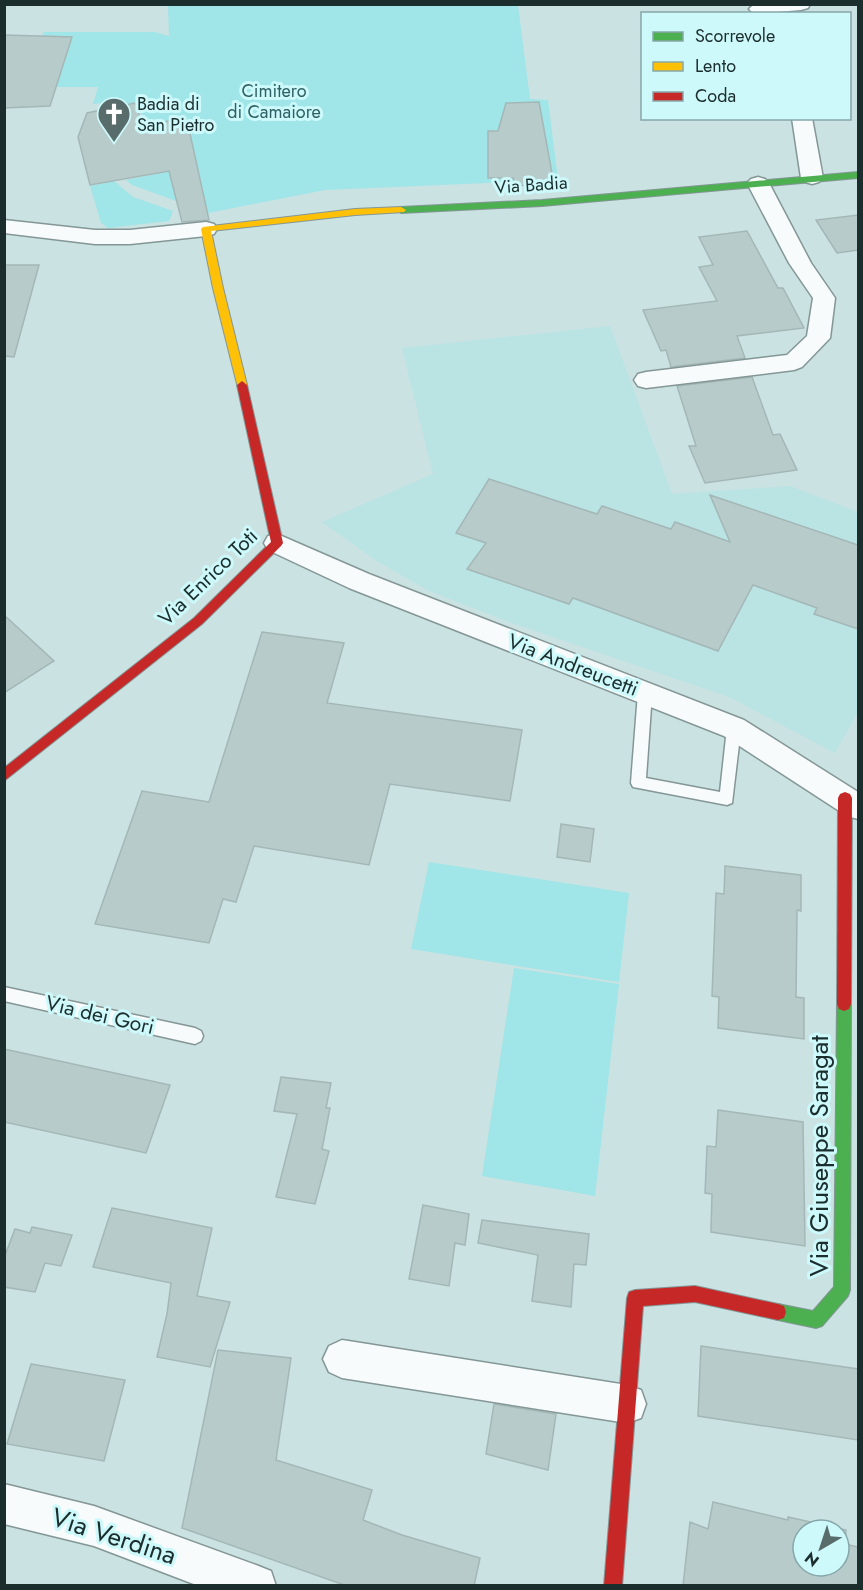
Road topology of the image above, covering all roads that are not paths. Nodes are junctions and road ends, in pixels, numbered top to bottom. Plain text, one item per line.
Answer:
1 (801, 4) edge
2 (758, 9) edge
3 (802, 120) edge
4 (858, 175) edge
5 (812, 178) junction
6 (758, 183) junction
7 (4, 226) edge
8 (206, 229) junction
9 (646, 380) dead end
10 (277, 543) junction
11 (645, 693) junction
12 (734, 728) junction
13 (4, 776) edge
14 (852, 802) edge
15 (4, 994) edge
16 (195, 1036) dead end
17 (342, 1359) dead end
18 (627, 1404) junction
19 (4, 1504) edge
20 (256, 1586) edge
21 (613, 1586) edge

1 - 2 street
3 - 5 street
4 - 5 street, Via Badia
5 - 6 street, Via Badia
6 - 8 street, Via Badia
6 - 9 street
7 - 8 street
8 - 10 street, Via Enrico Toti
10 - 11 street, Via Andreucetti
10 - 13 street, Via Enrico Toti
11 - 12 street, Via Andreucetti
11 - 12 lane
12 - 14 street, Via Andreucetti
14 - 18 street, Via Giuseppe Saragat
15 - 16 lane, Via dei Gori
17 - 18 street
18 - 21 street, Via Giuseppe Saragat
19 - 20 street, Via Verdina

